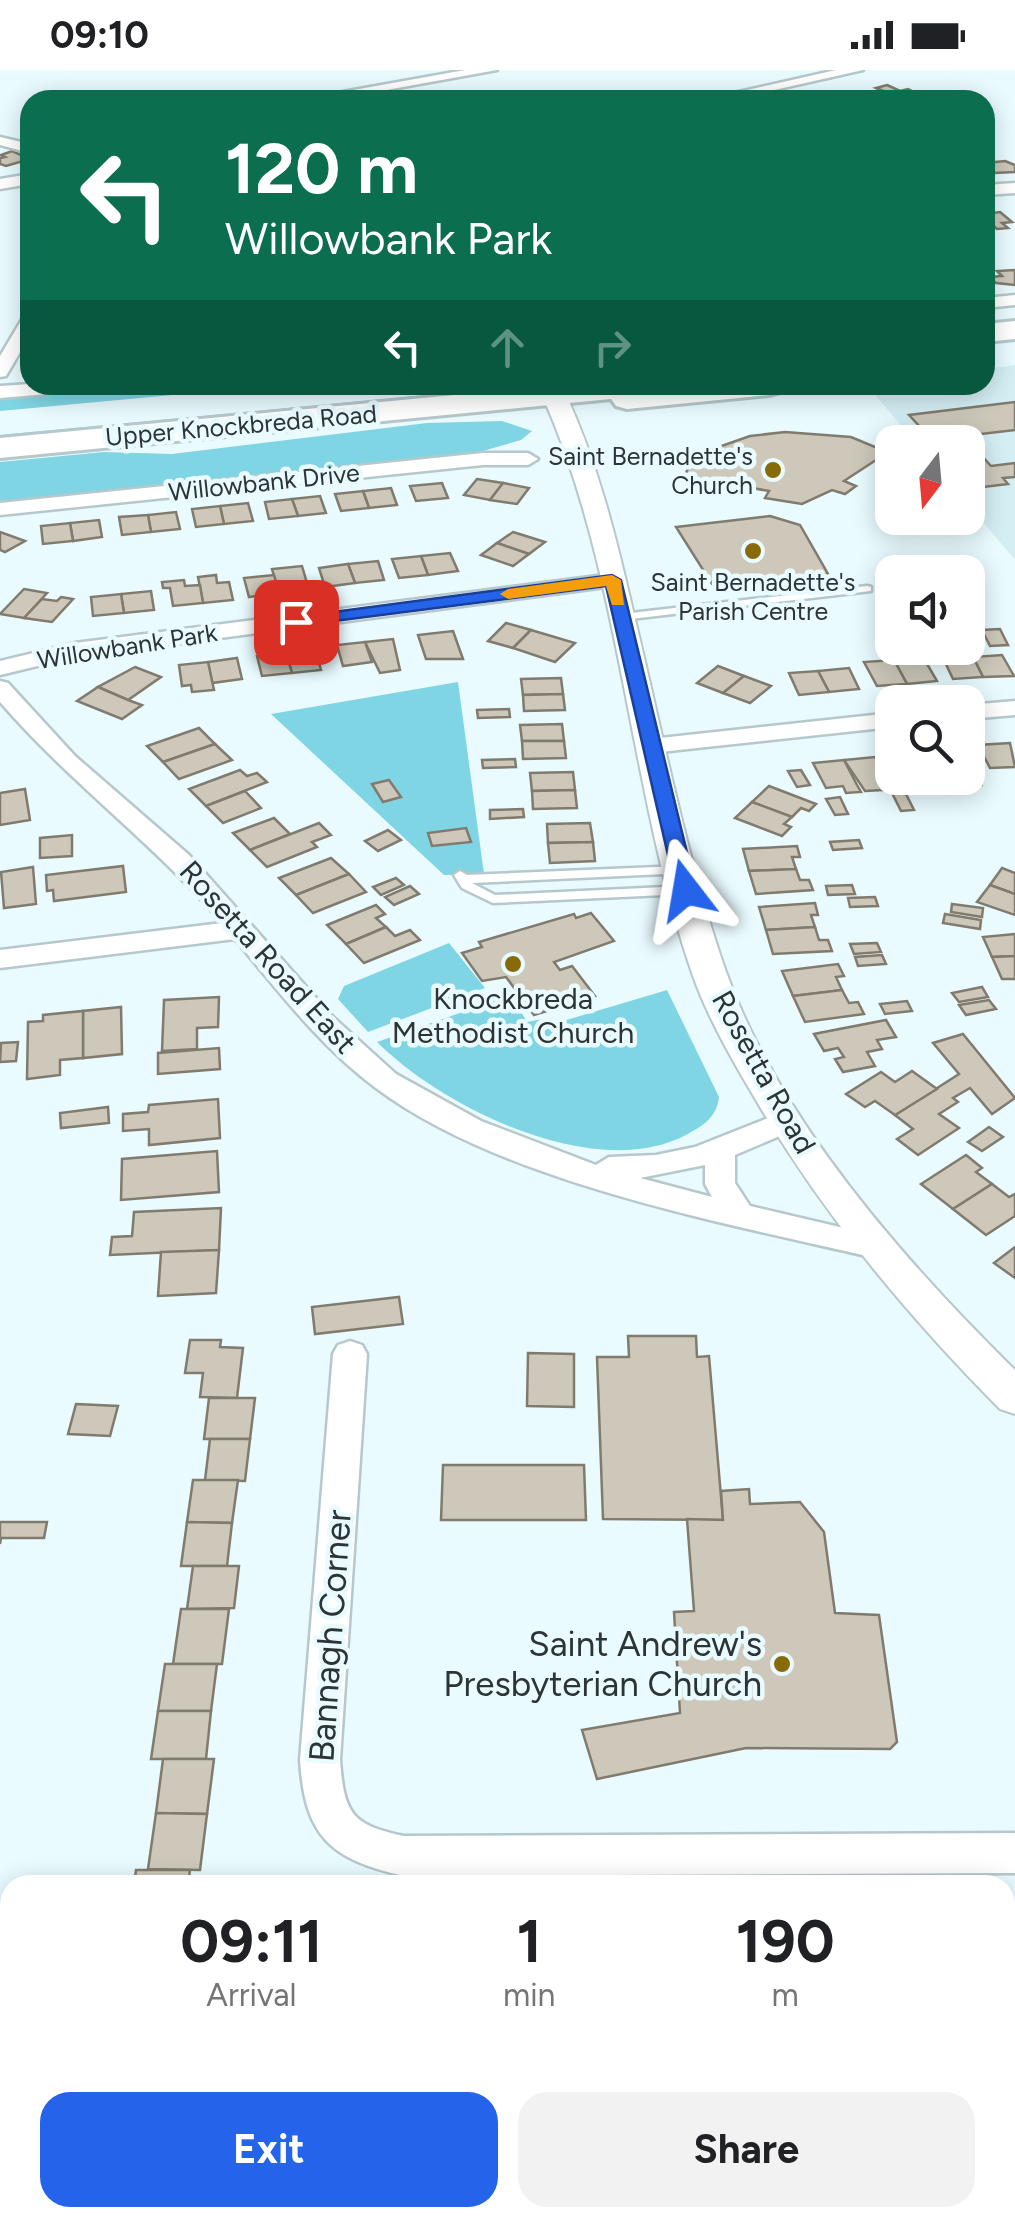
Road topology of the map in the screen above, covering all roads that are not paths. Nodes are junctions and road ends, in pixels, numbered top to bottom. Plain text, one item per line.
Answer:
1 (490, 70) edge
2 (856, 70) edge
3 (367, 90) edge
4 (759, 90) edge
5 (8, 339) edge
6 (0, 372) edge
7 (344, 395) edge
8 (621, 395) edge
9 (671, 395) edge
10 (561, 410) junction
11 (0, 427) edge
12 (0, 448) edge
13 (528, 459) dead end
14 (0, 509) edge
15 (612, 580) junction
16 (867, 589) dead end
17 (622, 617) junction
18 (0, 668) edge
19 (0, 688) edge
20 (1015, 708) edge
21 (985, 711) edge
22 (13, 720) edge
23 (875, 722) edge
24 (651, 746) junction
25 (684, 880) junction
26 (244, 929) junction
27 (0, 959) edge
28 (786, 1122) junction
29 (720, 1152) junction
30 (576, 1167) junction
31 (740, 1215) junction
32 (872, 1245) junction
33 (350, 1354) dead end
34 (1015, 1396) edge
35 (1015, 1853) edge
36 (690, 1870) edge

1 - 3 street
2 - 4 street
5 - 6 street
7 - 11 highway, Upper Knockbreda Road
8 - 10 highway, Upper Knockbreda Road
9 - 10 highway
10 - 12 highway, Upper Knockbreda Road
10 - 15 street, Rosetta Road
13 - 14 street, Willowbank Drive
15 - 17 street, Rosetta Road
15 - 18 street, Willowbank Park
16 - 17 lane
17 - 24 street, Rosetta Road
19 - 22 street, Rosetta Road East
20 - 21 street
22 - 26 street, Rosetta Road East
23 - 24 street
24 - 25 street, Rosetta Road
25 - 25 lane
25 - 28 street, Rosetta Road
26 - 27 street
26 - 30 street, Rosetta Road East
28 - 29 street, Rosetta Road East
28 - 32 street, Rosetta Road
29 - 30 street, Rosetta Road East
29 - 31 street
30 - 31 street, Rosetta Road East
31 - 32 street, Rosetta Road East
32 - 34 street, Rosetta Road
33 - 36 street, Bannagh Corner
35 - 36 street, Bannagh Corner

